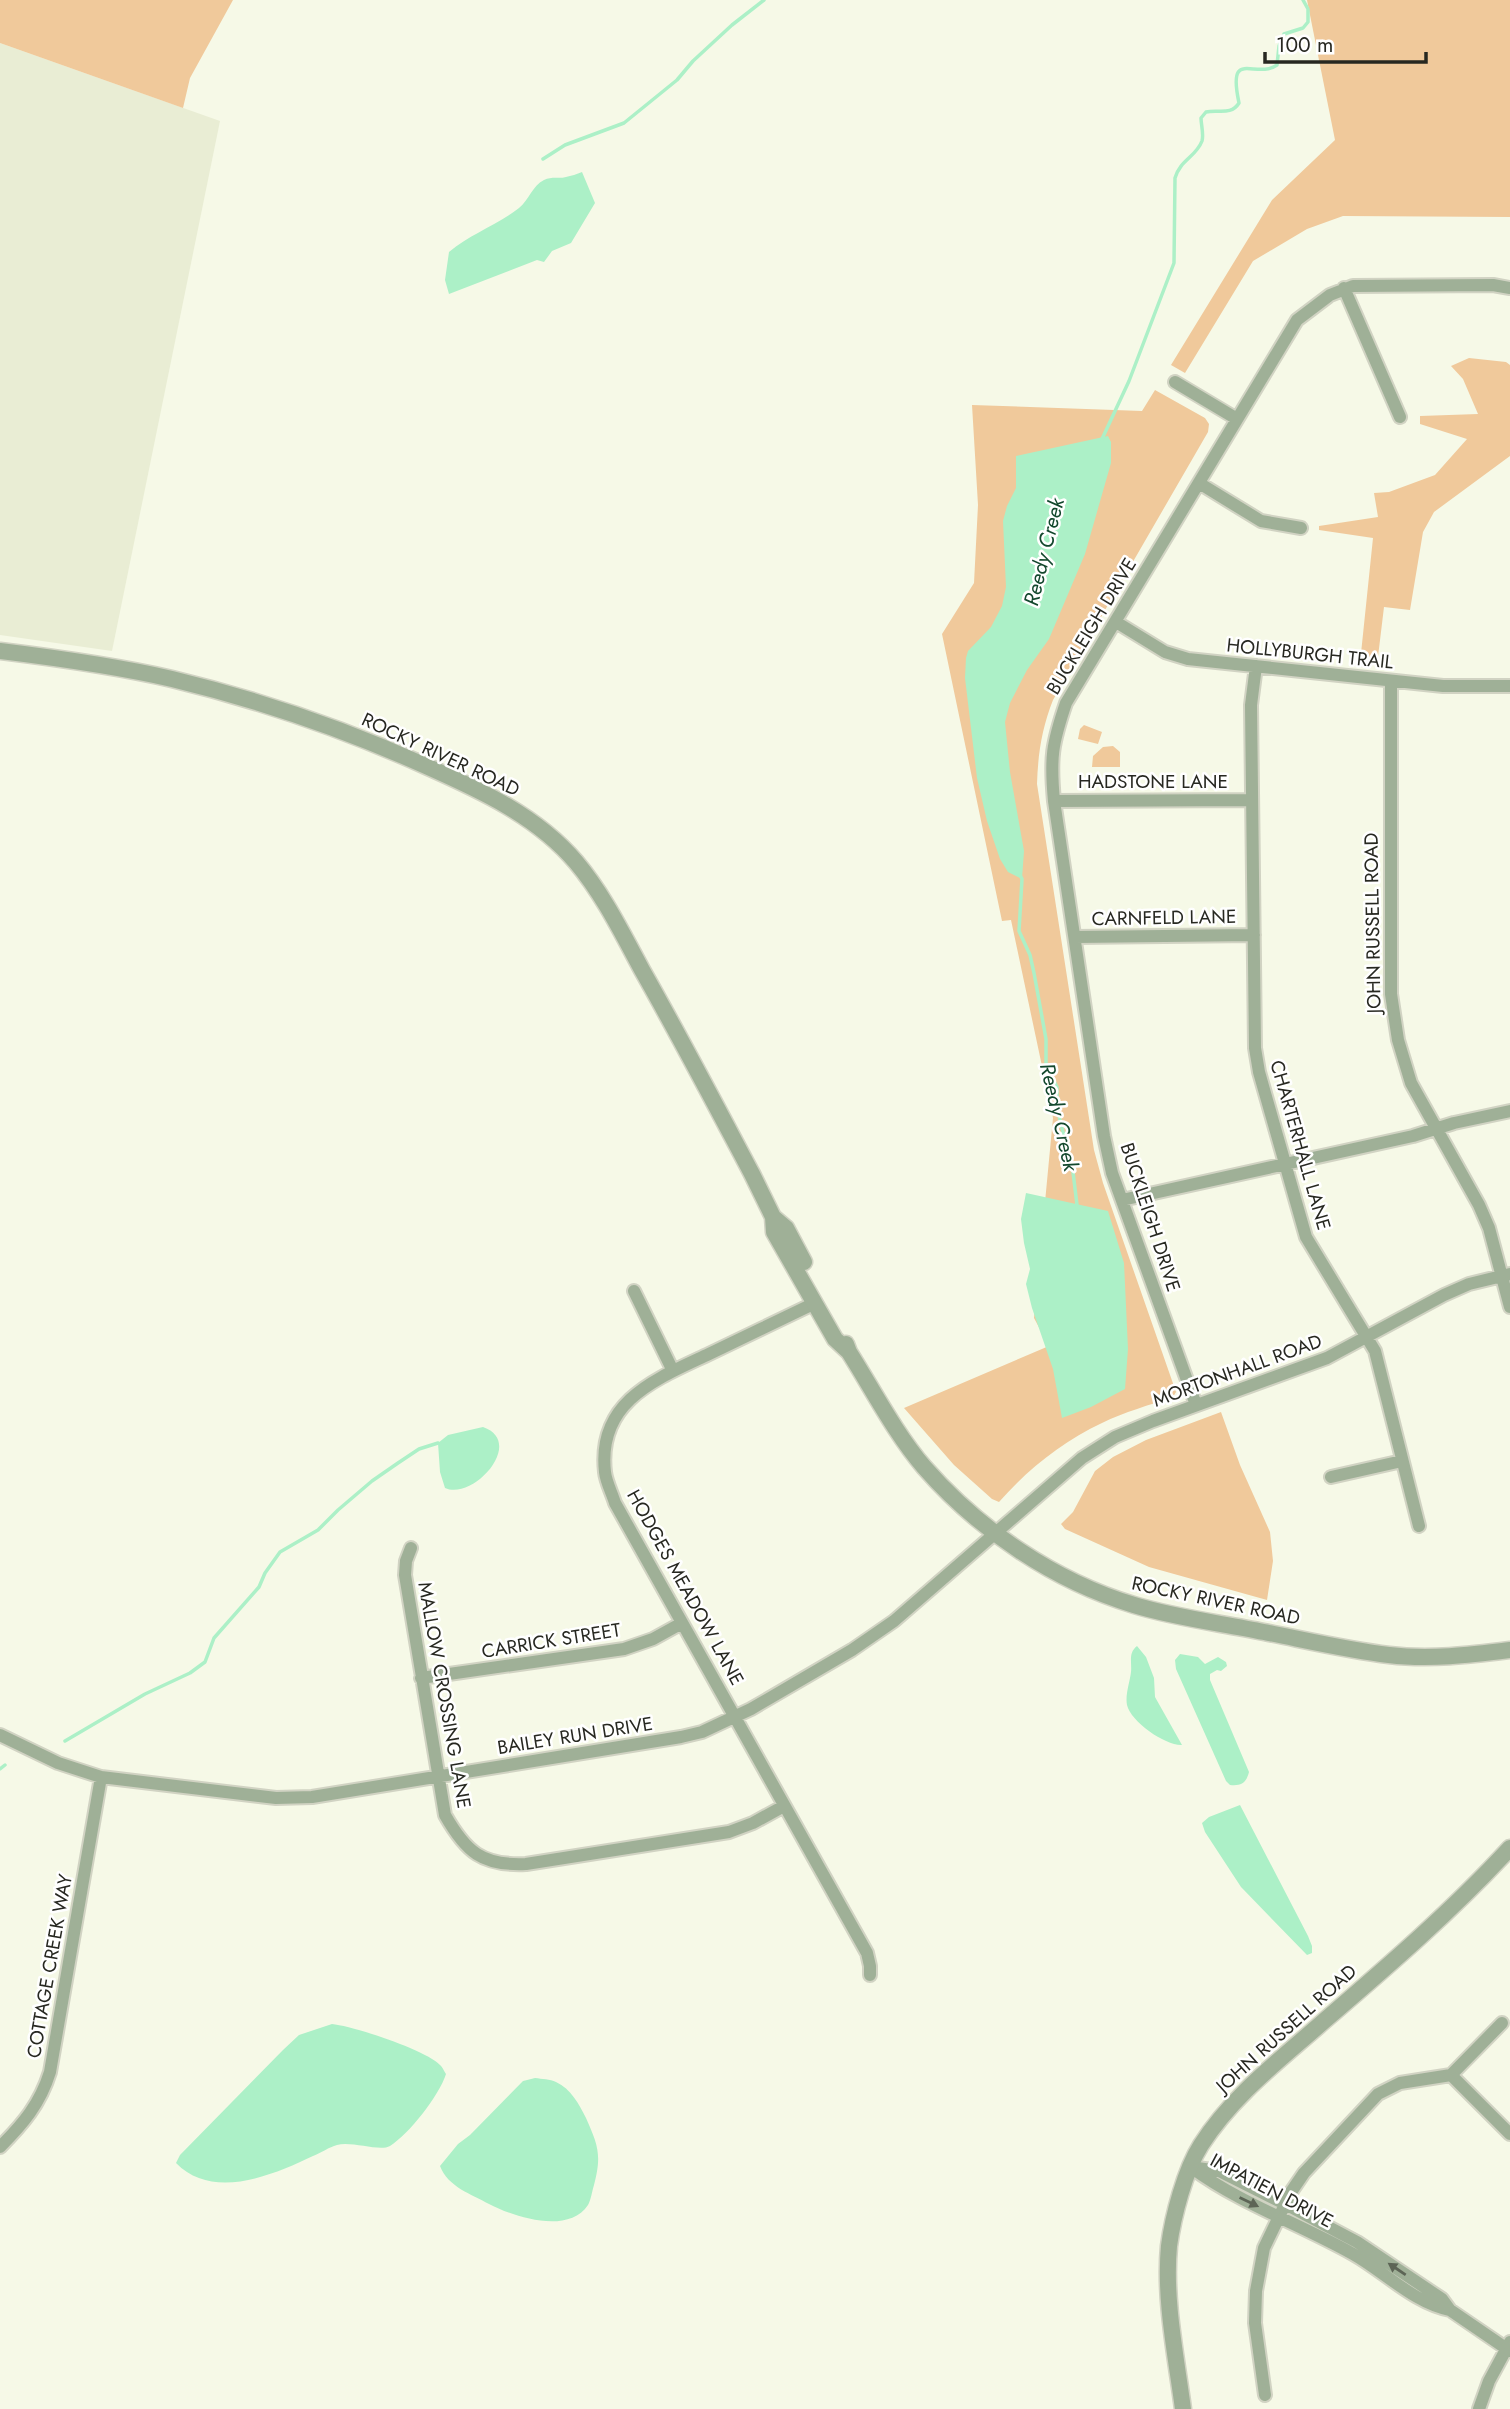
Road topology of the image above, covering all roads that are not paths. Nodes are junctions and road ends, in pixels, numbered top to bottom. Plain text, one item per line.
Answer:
1 (1510, 288) edge
2 (1344, 289) junction
3 (1174, 382) dead end
4 (1400, 417) dead end
5 (1237, 419) junction
6 (1199, 483) junction
7 (1301, 528) dead end
8 (1116, 622) junction
9 (0, 651) edge
10 (1256, 666) junction
11 (1391, 681) junction
12 (1510, 686) edge
13 (1252, 800) junction
14 (1054, 801) junction
15 (1254, 935) junction
16 (1075, 937) junction
17 (1510, 1111) edge
18 (1437, 1128) junction
19 (1286, 1164) junction
20 (1122, 1200) junction
21 (773, 1217) junction
22 (1506, 1275) edge
23 (634, 1291) dead end
24 (815, 1303) junction
25 (1510, 1307) edge
26 (1368, 1337) junction
27 (849, 1352) junction
28 (673, 1371) junction
29 (1196, 1405) junction
30 (1402, 1461) junction
31 (1331, 1478) dead end
32 (1419, 1526) dead end
33 (996, 1534) junction
34 (411, 1548) dead end
35 (682, 1623) junction
36 (1510, 1650) edge
37 (421, 1678) junction
38 (734, 1716) junction
39 (0, 1735) edge
40 (101, 1777) junction
41 (437, 1777) junction
42 (784, 1806) junction
43 (1510, 1848) edge
44 (870, 1975) dead end
45 (1502, 2023) dead end
46 (1451, 2075) junction
47 (1510, 2134) edge
48 (0, 2147) edge
49 (1190, 2167) junction
50 (1285, 2204) junction
51 (1278, 2217) junction
52 (1450, 2311) junction
53 (1508, 2347) edge
54 (1265, 2395) dead end
55 (1183, 2409) edge
56 (1479, 2409) edge

1 - 2 street, BUCKLEIGH DRIVE
2 - 4 street
2 - 5 street, BUCKLEIGH DRIVE
3 - 5 street
5 - 6 street, BUCKLEIGH DRIVE
6 - 7 street
6 - 8 street, BUCKLEIGH DRIVE
8 - 10 street, HOLLYBURGH TRAIL
8 - 14 street, BUCKLEIGH DRIVE
9 - 21 street, ROCKY RIVER ROAD
10 - 11 street, HOLLYBURGH TRAIL
10 - 13 street, CHARTERHALL LANE
11 - 12 street, HOLLYBURGH TRAIL
11 - 18 street, JOHN RUSSELL ROAD
13 - 14 street, HADSTONE LANE
13 - 15 street, CHARTERHALL LANE
14 - 16 street, BUCKLEIGH DRIVE
15 - 16 street, CARNFELD LANE
15 - 19 street, CHARTERHALL LANE
16 - 20 street, BUCKLEIGH DRIVE
17 - 18 street
18 - 19 street
18 - 22 street, JOHN RUSSELL ROAD
19 - 20 street
19 - 26 street, CHARTERHALL LANE
20 - 29 street, BUCKLEIGH DRIVE
21 - 24 street, ROCKY RIVER ROAD
21 - 27 street, ROCKY RIVER ROAD
22 - 25 street, JOHN RUSSELL ROAD
22 - 26 street, MORTONHALL ROAD
23 - 28 street
24 - 27 street, ROCKY RIVER ROAD
24 - 28 street, HODGES MEADOW LANE
26 - 29 street, MORTONHALL ROAD
26 - 30 street, CHARTERHALL LANE
27 - 33 street, ROCKY RIVER ROAD
28 - 35 street, HODGES MEADOW LANE
29 - 33 street, MORTONHALL ROAD
30 - 31 street
30 - 32 street, CHARTERHALL LANE
33 - 36 street, ROCKY RIVER ROAD
33 - 38 street, BAILEY RUN DRIVE
34 - 37 street, MALLOW CROSSING LANE
35 - 37 street, CARRICK STREET
35 - 38 street, HODGES MEADOW LANE
37 - 41 street, MALLOW CROSSING LANE
38 - 41 street, BAILEY RUN DRIVE
38 - 42 street, HODGES MEADOW LANE
39 - 40 street, BAILEY RUN DRIVE
40 - 41 street, BAILEY RUN DRIVE
40 - 48 street, COTTAGE CREEK WAY
41 - 42 street, MALLOW CROSSING LANE
42 - 44 street, HODGES MEADOW LANE
43 - 49 street, JOHN RUSSELL ROAD
45 - 46 street
46 - 47 street
46 - 50 street
49 - 50 street, IMPATIEN DRIVE
49 -> 51 street, IMPATIEN DRIVE
49 - 55 street, JOHN RUSSELL ROAD
50 - 51 street
52 -> 50 street, IMPATIEN DRIVE
51 - 52 street, IMPATIEN DRIVE
51 - 54 street
52 - 53 street, IMPATIEN DRIVE
53 - 56 street

